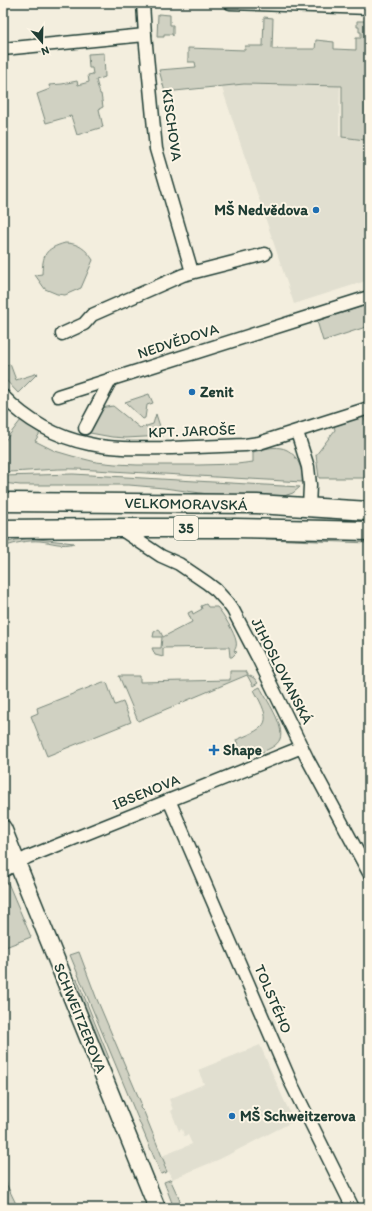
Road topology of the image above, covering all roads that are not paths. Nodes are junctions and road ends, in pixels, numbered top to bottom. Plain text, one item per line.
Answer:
1 (143, 3) edge
2 (230, 3) edge
3 (369, 8) edge
4 (145, 35) junction
5 (3, 49) edge
6 (265, 254) dead end
7 (192, 272) junction
8 (369, 298) edge
9 (62, 334) dead end
10 (111, 379) junction
11 (3, 396) edge
12 (58, 396) dead end
13 (369, 408) edge
14 (85, 428) dead end
15 (297, 432) junction
16 (8, 499) edge
17 (309, 507) junction
18 (369, 511) edge
19 (118, 528) junction
20 (5, 530) edge
21 (369, 531) edge
22 (302, 747) junction
23 (169, 800) junction
24 (3, 828) edge
25 (17, 863) junction
26 (3, 871) edge
27 (369, 872) edge
28 (157, 1208) edge
29 (353, 1208) edge

1 - 4 street, KISCHOVA
2 - 3 street
4 - 5 street
4 - 7 street, KISCHOVA
6 - 7 street
7 - 9 street
8 - 10 street, NEDVĚDOVA
10 - 12 street, NEDVĚDOVA
10 - 14 street
11 - 15 street, KPT. JAROŠE
13 - 15 street, KPT. JAROŠE
15 - 17 street
16 - 17 main road, VELKOMORAVSKÁ / 35
17 - 18 main road, VELKOMORAVSKÁ / 35
19 - 20 main road, VELKOMORAVSKÁ / 35
19 - 21 main road, VELKOMORAVSKÁ / 35
19 - 22 street, JIHOSLOVANSKÁ
22 - 23 street, IBSENOVA
22 - 27 street, JIHOSLOVANSKÁ
23 - 25 street, IBSENOVA
23 - 29 street, TOLSTÉHO
24 - 25 street, SCHWEITZEROVA
25 - 26 street, IBSENOVA
25 - 28 street, SCHWEITZEROVA

